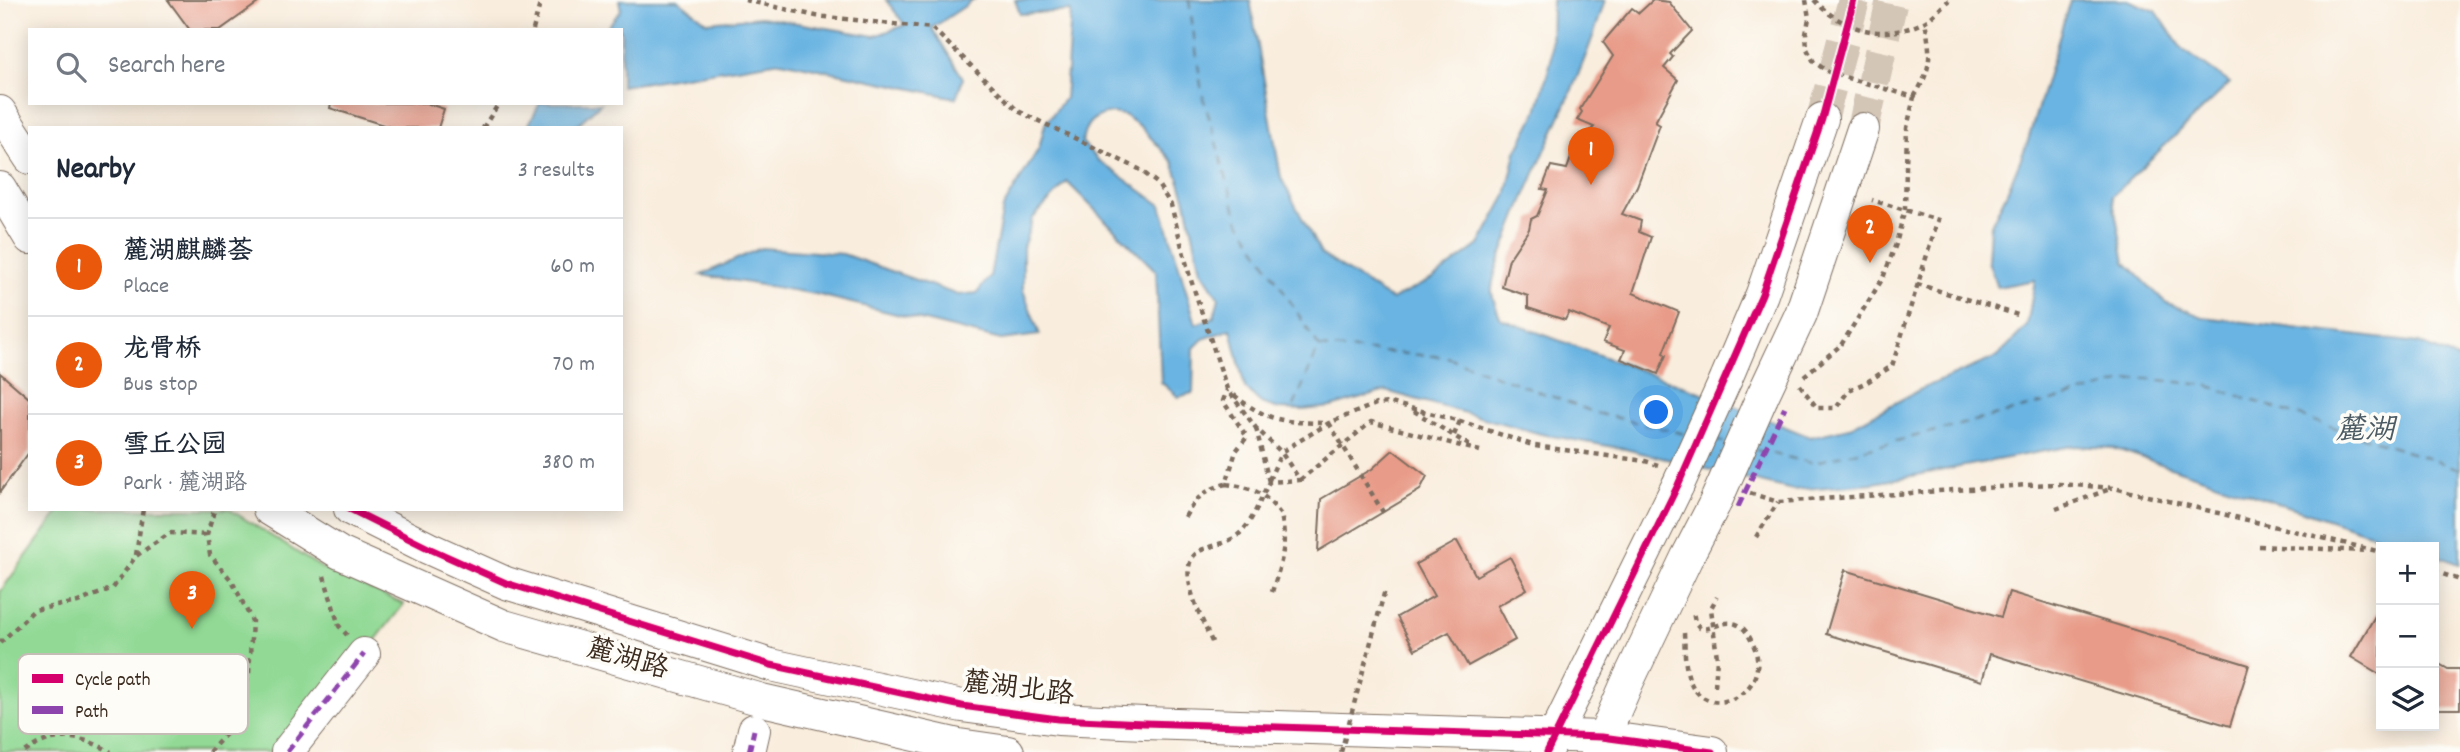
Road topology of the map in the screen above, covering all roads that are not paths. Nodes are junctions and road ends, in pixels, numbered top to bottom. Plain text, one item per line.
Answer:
1 (0, 112) edge
2 (1822, 120) tunnel mouth
3 (1863, 129) tunnel mouth
4 (28, 155) edge
5 (0, 188) edge
6 (28, 235) edge
7 (272, 511) edge
8 (354, 511) edge
9 (364, 654) road end
10 (741, 655) junction
11 (806, 673) junction
12 (732, 691) junction
13 (798, 708) junction
14 (1551, 743) edge
15 (1599, 745) edge
16 (287, 752) edge
17 (1008, 752) edge
18 (1712, 752) edge

1 - 4 street
2 - 14 street, bridge
3 - 15 street, bridge
5 - 6 street
7 - 12 street, 麓湖路
8 - 10 street, 麓湖北路
9 - 16 street
10 - 11 street, 麓湖北路
10 - 12 street
11 - 13 street
11 - 14 street, 麓湖北路
12 - 13 street, 麓湖路
13 - 17 street, 麓湖路
14 - 15 street, 麓湖北路
15 - 18 street, 麓湖北路

